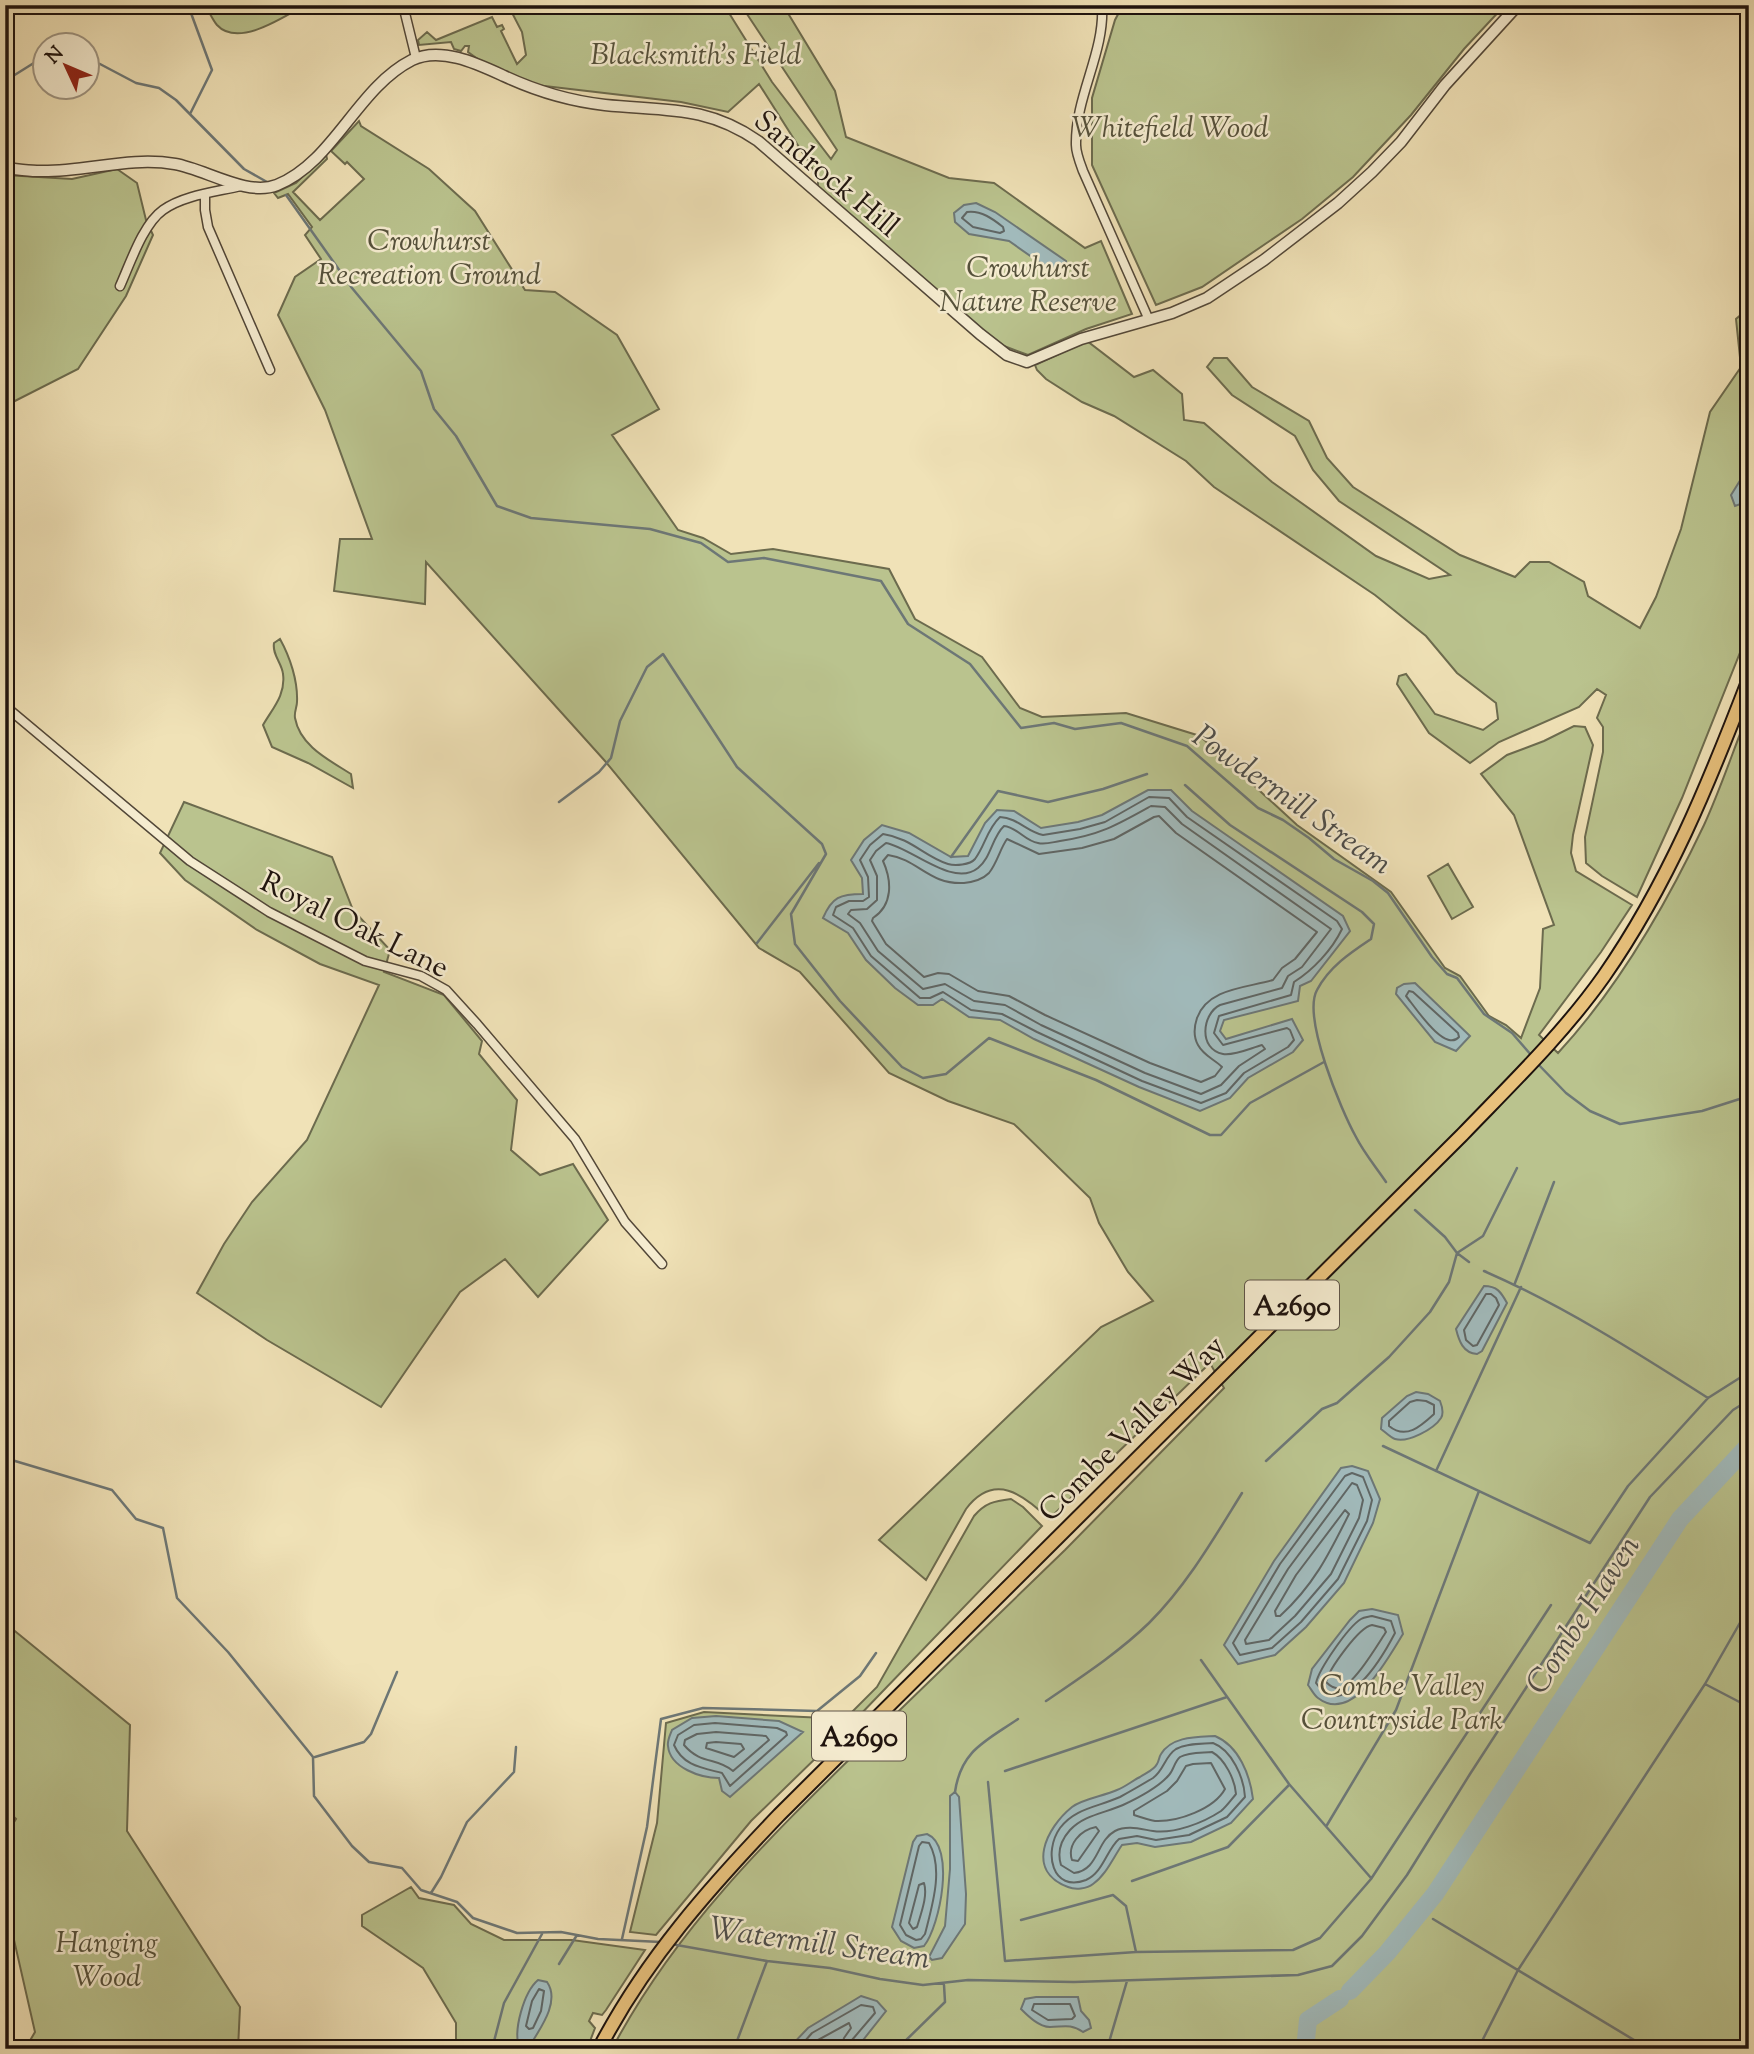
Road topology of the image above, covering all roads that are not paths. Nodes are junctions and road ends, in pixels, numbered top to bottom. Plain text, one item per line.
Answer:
1 (403, 5) edge
2 (1102, 5) edge
3 (1518, 5) edge
4 (416, 58) junction
5 (5, 168) edge
6 (241, 186) junction
7 (205, 195) junction
8 (120, 286) dead end
9 (1149, 320) junction
10 (270, 370) dead end
11 (1749, 679) edge
12 (5, 706) edge
13 (662, 1264) dead end
14 (599, 2049) edge

1 - 4 street
2 - 9 street
3 - 9 street, Sandrock Hill
4 - 6 street
4 - 9 street, Sandrock Hill
5 - 6 street
6 - 7 street
7 - 8 street
7 - 10 street
11 - 14 main road, Combe Valley Way / A2690
12 - 13 street, Royal Oak Lane

